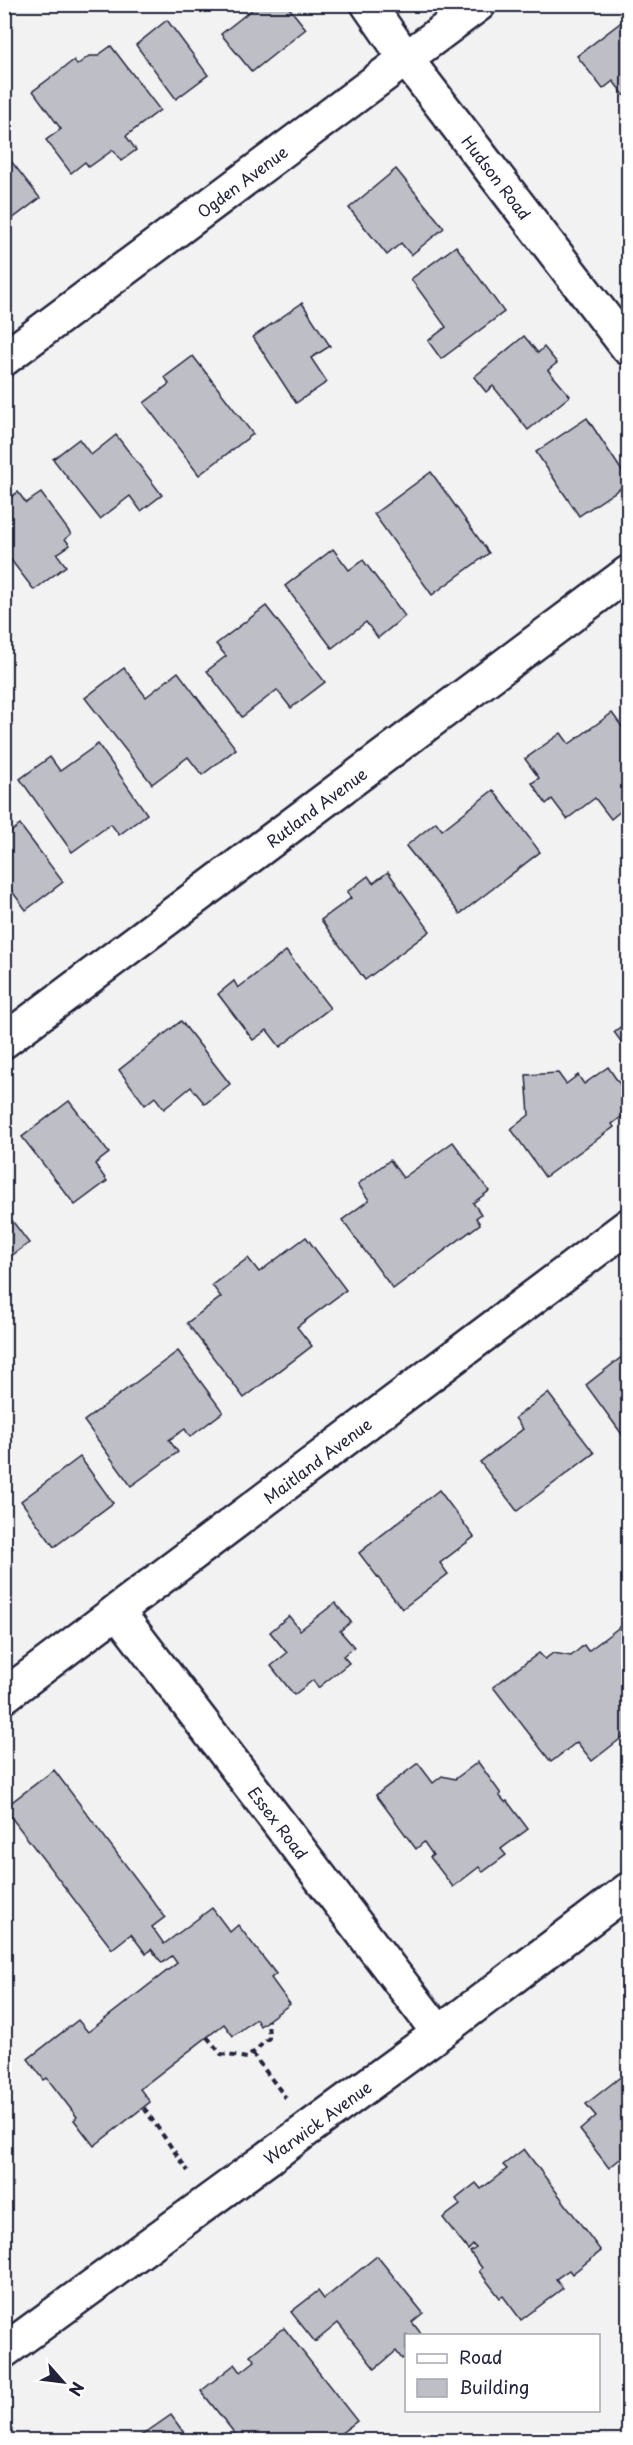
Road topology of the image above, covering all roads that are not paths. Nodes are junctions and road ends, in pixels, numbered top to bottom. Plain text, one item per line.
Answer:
1 (368, 4) edge
2 (479, 4) edge
3 (406, 59) junction
4 (628, 348) edge
5 (4, 359) edge
6 (628, 573) edge
7 (4, 1041) edge
8 (628, 1226) edge
9 (117, 1611) junction
10 (4, 1696) edge
11 (628, 1890) edge
12 (439, 2032) junction
13 (4, 2351) edge

1 - 3 street, Hudson Road
2 - 3 street, Ogden Avenue
3 - 4 street, Hudson Road
3 - 5 street, Ogden Avenue
6 - 7 street, Rutland Avenue
8 - 9 street, Maitland Avenue
9 - 10 street, Maitland Avenue
9 - 12 street, Essex Road
11 - 12 street, Warwick Avenue
12 - 13 street, Warwick Avenue

